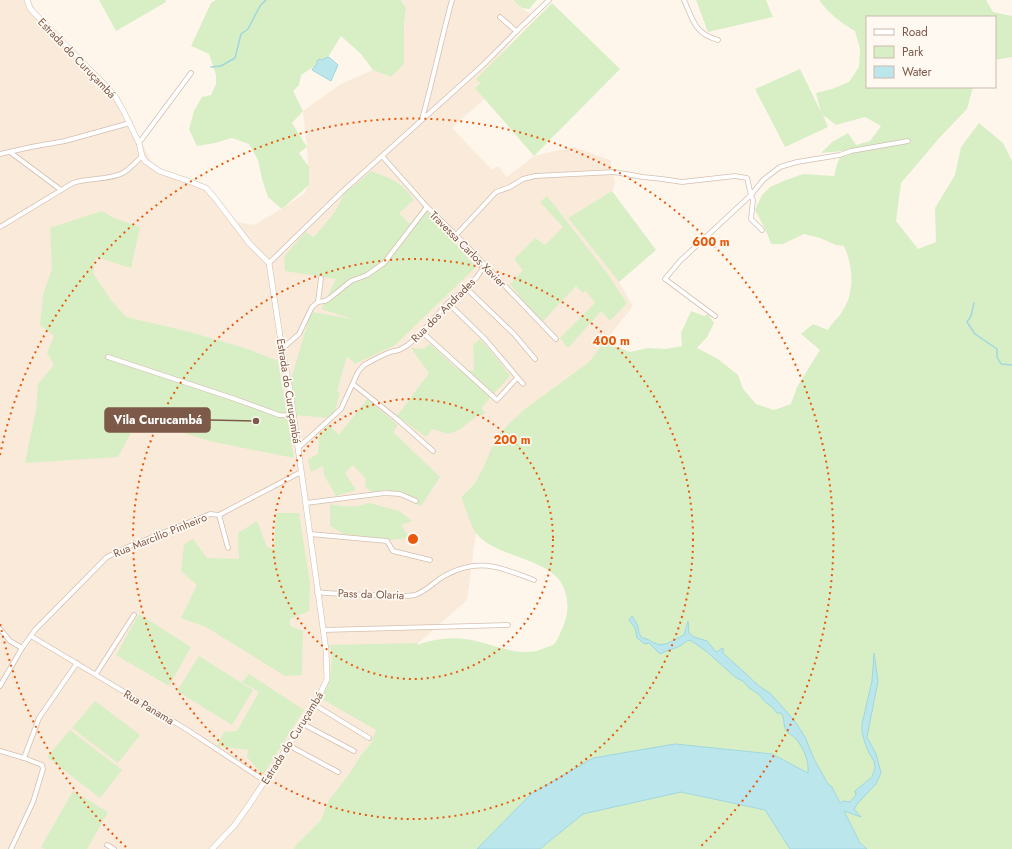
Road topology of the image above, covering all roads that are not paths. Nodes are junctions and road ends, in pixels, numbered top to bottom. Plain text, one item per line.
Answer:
1 (27, 0) edge
2 (452, 0) edge
3 (549, 0) edge
4 (684, 0) edge
5 (500, 17) dead end
6 (516, 31) junction
7 (718, 40) dead end
8 (191, 73) dead end
9 (421, 119) junction
10 (130, 123) junction
11 (908, 141) dead end
12 (139, 143) junction
13 (10, 152) junction
14 (0, 154) edge
15 (142, 156) junction
16 (382, 156) junction
17 (61, 190) junction
18 (751, 195) junction
19 (427, 208) junction
20 (0, 227) edge
21 (762, 230) dead end
22 (456, 235) junction
23 (269, 263) junction
24 (485, 265) junction
25 (321, 278) dead end
26 (466, 288) junction
27 (318, 302) junction
28 (448, 303) junction
29 (715, 316) dead end
30 (422, 332) junction
31 (556, 339) dead end
32 (282, 349) junction
33 (108, 357) dead end
34 (535, 359) dead end
35 (518, 378) junction
36 (353, 384) junction
37 (523, 384) dead end
38 (293, 416) junction
39 (298, 448) junction
40 (434, 451) dead end
41 (301, 472) junction
42 (416, 501) dead end
43 (306, 502) junction
44 (219, 515) junction
45 (310, 534) junction
46 (228, 548) dead end
47 (430, 560) dead end
48 (534, 580) dead end
49 (317, 592) junction
50 (134, 614) dead end
51 (508, 625) dead end
52 (0, 630) edge
53 (323, 630) junction
54 (31, 636) junction
55 (22, 648) junction
56 (77, 663) junction
57 (96, 674) junction
58 (0, 686) edge
59 (315, 705) junction
60 (303, 724) junction
61 (369, 738) dead end
62 (288, 745) junction
63 (0, 751) edge
64 (354, 751) dead end
65 (24, 758) junction
66 (338, 772) dead end
67 (265, 781) junction
68 (107, 845) dead end
69 (11, 849) edge
70 (114, 849) edge
71 (212, 849) edge

1 - 10 street, Estrada do Curuçambá
2 - 9 street
3 - 6 street
4 - 7 street
5 - 6 street
6 - 9 street
8 - 12 street
9 - 16 street
10 - 12 street, Estrada do Curuçambá
10 - 13 street
11 - 18 street
12 - 15 street, Estrada do Curuçambá
13 - 14 street
13 - 17 street
15 - 17 street
15 - 23 street
16 - 19 street, Travessa Carlos Xavier
16 - 23 street
17 - 20 street
18 - 21 street
18 - 22 street
18 - 29 street
19 - 22 street, Travessa Carlos Xavier
19 - 27 street
22 - 24 street, Travessa Carlos Xavier
23 - 32 street, Estrada do Curuçambá
24 - 26 street, Rua dos Andrades
24 - 31 street, Travessa Carlos Xavier
25 - 27 street
26 - 28 street, Rua dos Andrades
26 - 34 street
27 - 32 street
28 - 30 street, Rua dos Andrades
28 - 35 street
30 - 35 street
30 - 36 street, Rua dos Andrades
32 - 38 street, Estrada do Curuçambá
33 - 38 street
35 - 37 street
36 - 39 street, Rua dos Andrades
36 - 40 street
38 - 39 street, Estrada do Curuçambá
39 - 41 street, Estrada do Curuçambá
41 - 43 street, Estrada do Curuçambá
41 - 44 street, Rua Marcilio Pinheiro
42 - 43 street
43 - 45 street, Estrada do Curuçambá
44 - 46 street
44 - 54 street, Rua Marcilio Pinheiro
45 - 47 street
45 - 49 street, Estrada do Curuçambá
48 - 49 street, Pass da Olaria
49 - 53 street, Estrada do Curuçambá
50 - 57 street
51 - 53 street
52 - 55 street
53 - 59 street, Estrada do Curuçambá
54 - 55 street, Rua Marcilio Pinheiro
54 - 56 street, Rua Panama
55 - 58 street, Rua Marcilio Pinheiro
56 - 57 street, Rua Panama
56 - 65 street
57 - 67 street, Rua Panama
59 - 60 street, Estrada do Curuçambá
59 - 61 street
60 - 62 street, Estrada do Curuçambá
60 - 64 street
62 - 66 street
62 - 67 street, Estrada do Curuçambá
63 - 65 street
65 - 69 street
67 - 71 street, Estrada do Curuçambá
68 - 70 street

